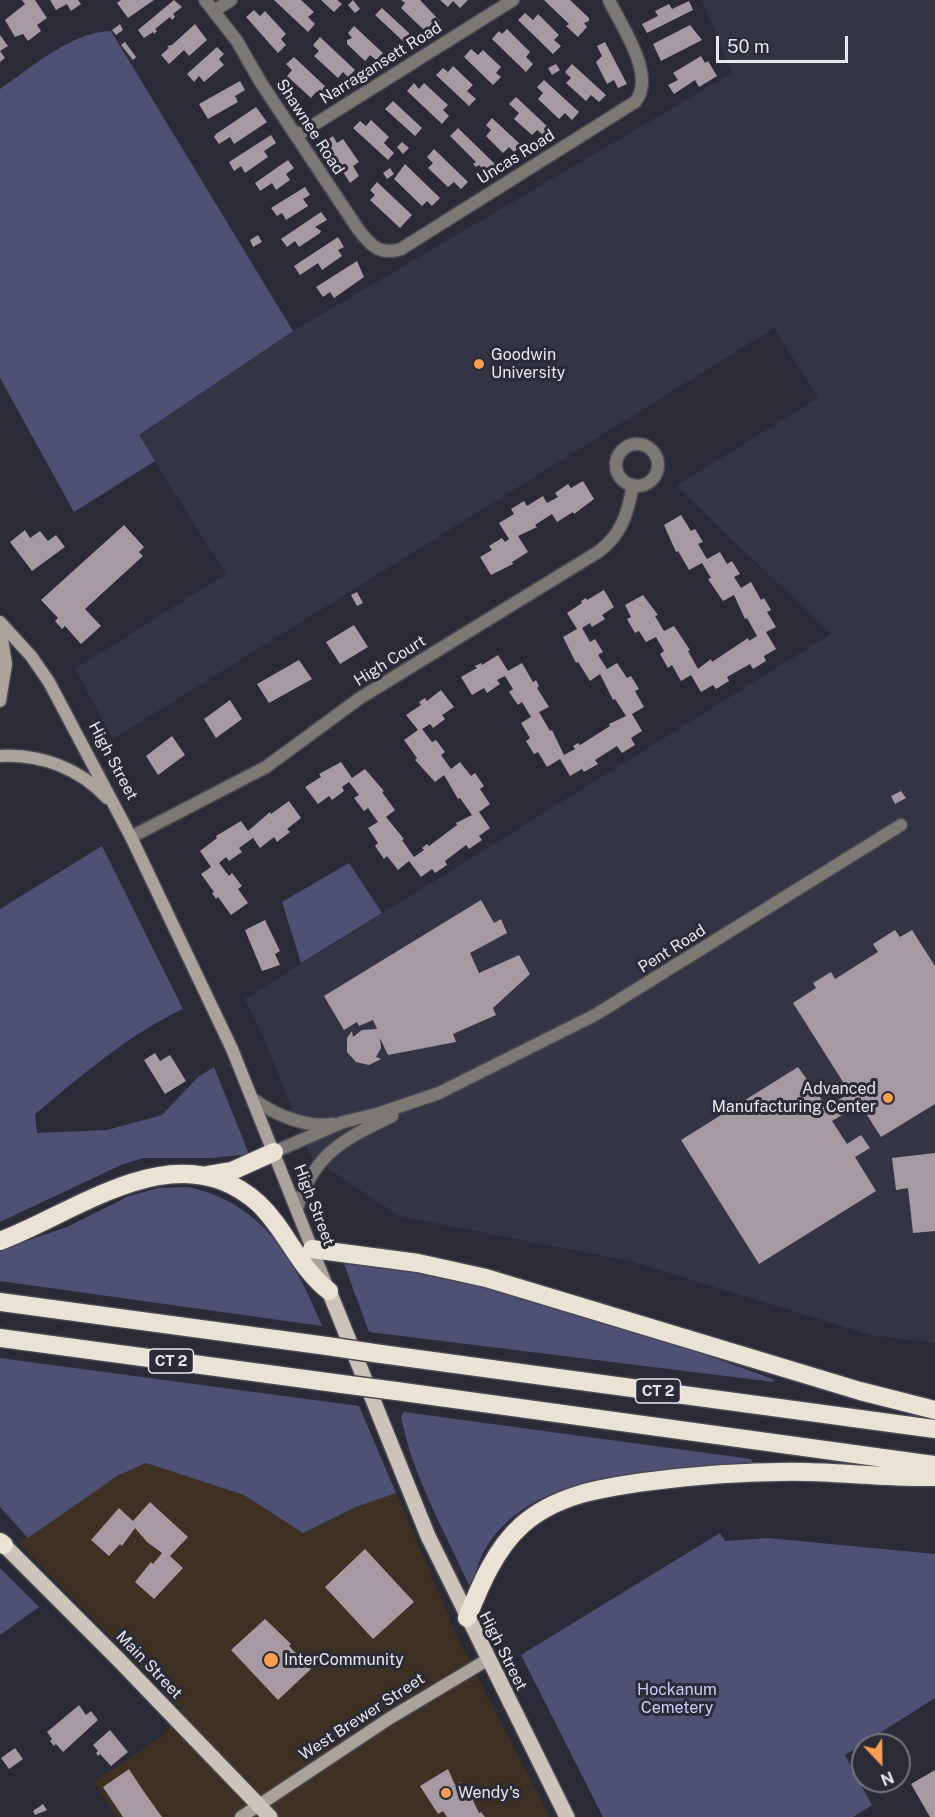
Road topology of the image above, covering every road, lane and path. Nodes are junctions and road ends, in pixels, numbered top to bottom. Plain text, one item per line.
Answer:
1 (205, 0) edge
2 (231, 0) edge
3 (513, 0) edge
4 (609, 0) edge
5 (214, 11) junction
6 (296, 136) junction
7 (401, 249) joint
8 (633, 485) dead end
9 (0, 624) edge
10 (0, 701) edge
11 (0, 756) edge
12 (118, 810) junction
13 (901, 825) dead end
14 (131, 837) junction
15 (453, 1086) junction
16 (253, 1099) junction
17 (344, 1122) junction
18 (274, 1152) junction
19 (204, 1175) junction
20 (297, 1209) junction
21 (0, 1241) edge
22 (312, 1249) junction
23 (329, 1291) junction
24 (0, 1302) edge
25 (0, 1338) edge
26 (935, 1410) edge
27 (935, 1429) edge
28 (935, 1465) edge
29 (935, 1477) edge
30 (1, 1542) edge
31 (467, 1618) junction
32 (487, 1660) junction
33 (258, 1805) junction
34 (241, 1817) edge
35 (270, 1817) edge
36 (567, 1817) edge

1 - 5 street, Shawnee Road
2 - 5 street
3 - 6 street, Narragansett Road
4 - 7 street, Uncas Road
5 - 6 street, Shawnee Road
6 - 7 street, Shawnee Road
8 - 14 street, High Court
9 - 10 main road
9 - 12 main road, High Street
11 - 12 main road
12 - 14 main road, High Street
13 - 15 street, Pent Road
14 - 16 main road, High Street
15 - 17 street, Pent Road
15 - 20 street, Pent Road
16 - 17 street, Pent Road
16 - 18 main road, High Street
17 - 18 street, Pent Road
18 - 19 highway
18 - 20 main road, High Street
19 - 21 highway
19 - 23 highway
20 - 22 main road, High Street
22 - 23 main road, High Street
22 - 26 highway
23 - 31 main road, High Street
24 - 27 highway, CT 2, bridge
25 - 28 highway, CT 2, bridge
29 - 31 highway
30 - 33 main road, Main Street
31 - 32 main road, High Street
32 - 33 main road, West Brewer Street
32 - 36 main road, High Street
33 - 34 main road, West Brewer Street
33 - 35 main road, Main Street

